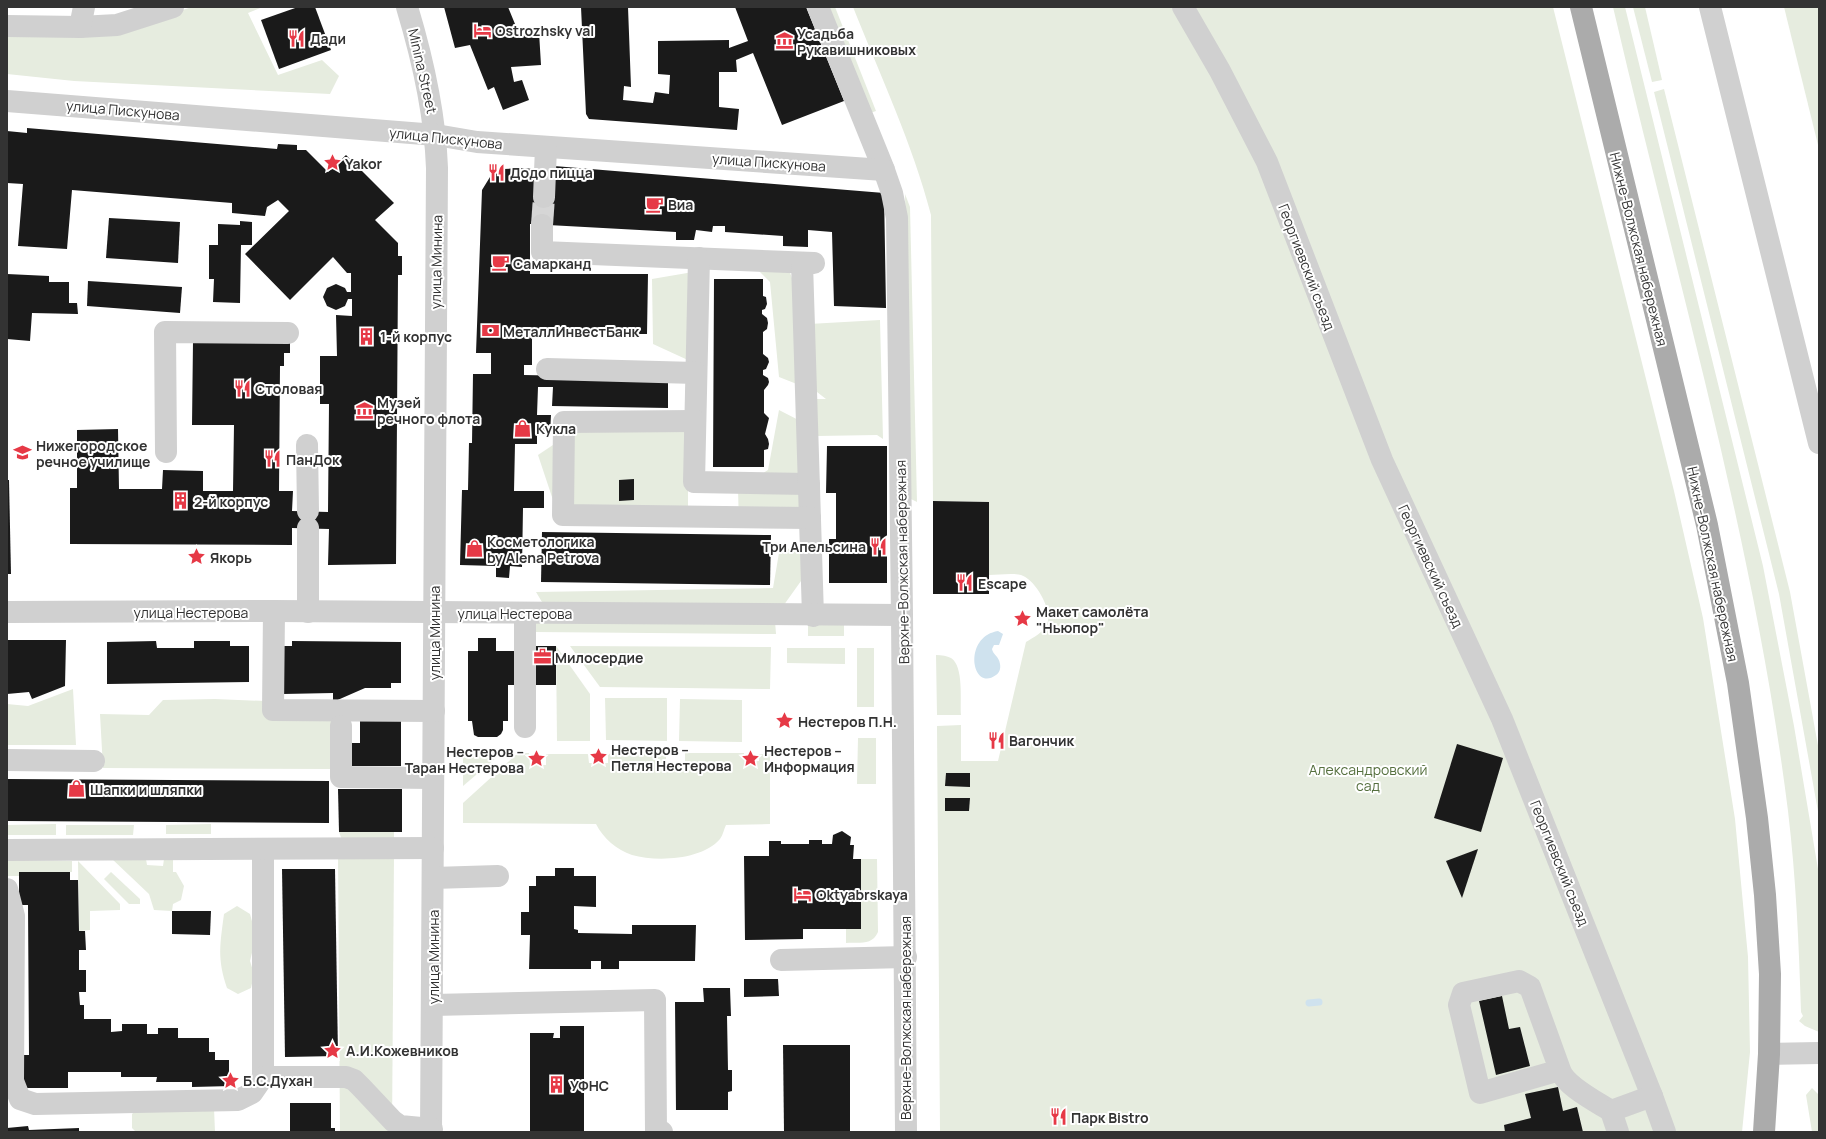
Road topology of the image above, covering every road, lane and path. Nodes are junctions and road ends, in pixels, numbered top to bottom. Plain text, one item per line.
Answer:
1 (173, 7) edge
2 (407, 7) edge
3 (818, 7) edge
4 (1183, 7) edge
5 (1581, 7) edge
6 (1710, 7) edge
7 (82, 17) edge
8 (7, 26) edge
9 (7, 101) edge
10 (436, 135) junction
11 (546, 147) junction
12 (884, 170) junction
13 (544, 197) tunnel mouth
14 (542, 225) tunnel mouth
15 (699, 258) junction
16 (288, 333) dead end
17 (547, 369) dead end
18 (696, 373) junction
19 (695, 421) junction
20 (1819, 443) edge
21 (307, 445) dead end
22 (166, 452) dead end
23 (694, 482) junction
24 (809, 484) junction
25 (693, 516) junction
26 (810, 518) junction
27 (7, 612) edge
28 (274, 612) junction
29 (308, 612) junction
30 (434, 613) junction
31 (525, 613) junction
32 (902, 615) junction
33 (813, 616) junction
34 (434, 711) junction
35 (341, 726) dead end
36 (525, 727) dead end
37 (7, 760) edge
38 (94, 761) dead end
39 (433, 778) junction
40 (433, 848) junction
41 (263, 849) junction
42 (7, 850) edge
43 (498, 876) dead end
44 (433, 878) junction
45 (7, 889) edge
46 (906, 957) junction
47 (781, 960) dead end
48 (433, 1005) junction
49 (1819, 1053) edge
50 (1769, 1054) junction
51 (1560, 1070) junction
52 (263, 1077) junction
53 (1652, 1096) junction
54 (1611, 1111) junction
55 (432, 1131) edge
56 (662, 1132) edge
57 (906, 1132) edge
58 (1618, 1132) edge
59 (1665, 1132) edge
60 (1764, 1132) edge

1 - 7 street
2 - 10 street, Minina Street
3 - 12 street, Верхне-Волжская набережная
4 - 53 street, Георгиевский съезд
5 - 50 main road, Нижне-Волжская набережная
6 - 20 street
7 - 8 street
9 - 10 street, улица Пискунова
10 - 11 street, улица Пискунова
10 - 30 street, улица Минина
11 - 12 street, улица Пискунова
11 - 13 street
12 - 32 street, Верхне-Волжская набережная
14 - 15 street
15 - 18 street
15 - 24 street
16 - 22 street
17 - 18 street
18 - 19 street
19 - 23 street
19 - 25 street
21 - 29 street
23 - 24 street
23 - 25 street
24 - 26 street
25 - 26 street
26 - 33 street
27 - 28 street, улица Нестерова
28 - 29 street, улица Нестерова
28 - 34 street
29 - 30 street, улица Нестерова
30 - 31 street, улица Нестерова
30 - 34 street, улица Минина
31 - 33 street, улица Нестерова
31 - 36 street
32 - 33 street, улица Нестерова
32 - 46 street, Верхне-Волжская набережная
34 - 39 street, улица Минина
35 - 39 street
37 - 38 street
39 - 40 street, улица Минина
40 - 41 street
40 - 44 street, улица Минина
41 - 42 street
41 - 52 street
43 - 44 street
44 - 48 street, улица Минина
45 - 52 street
46 - 47 street
46 - 57 street, Верхне-Волжская набережная
48 - 55 street, улица Минина
48 - 56 street
49 - 50 street
50 - 60 main road, Нижне-Волжская набережная
51 - 51 street
51 - 54 street
52 - 55 street
53 - 54 street
53 - 59 street, Георгиевский съезд
54 - 58 street

